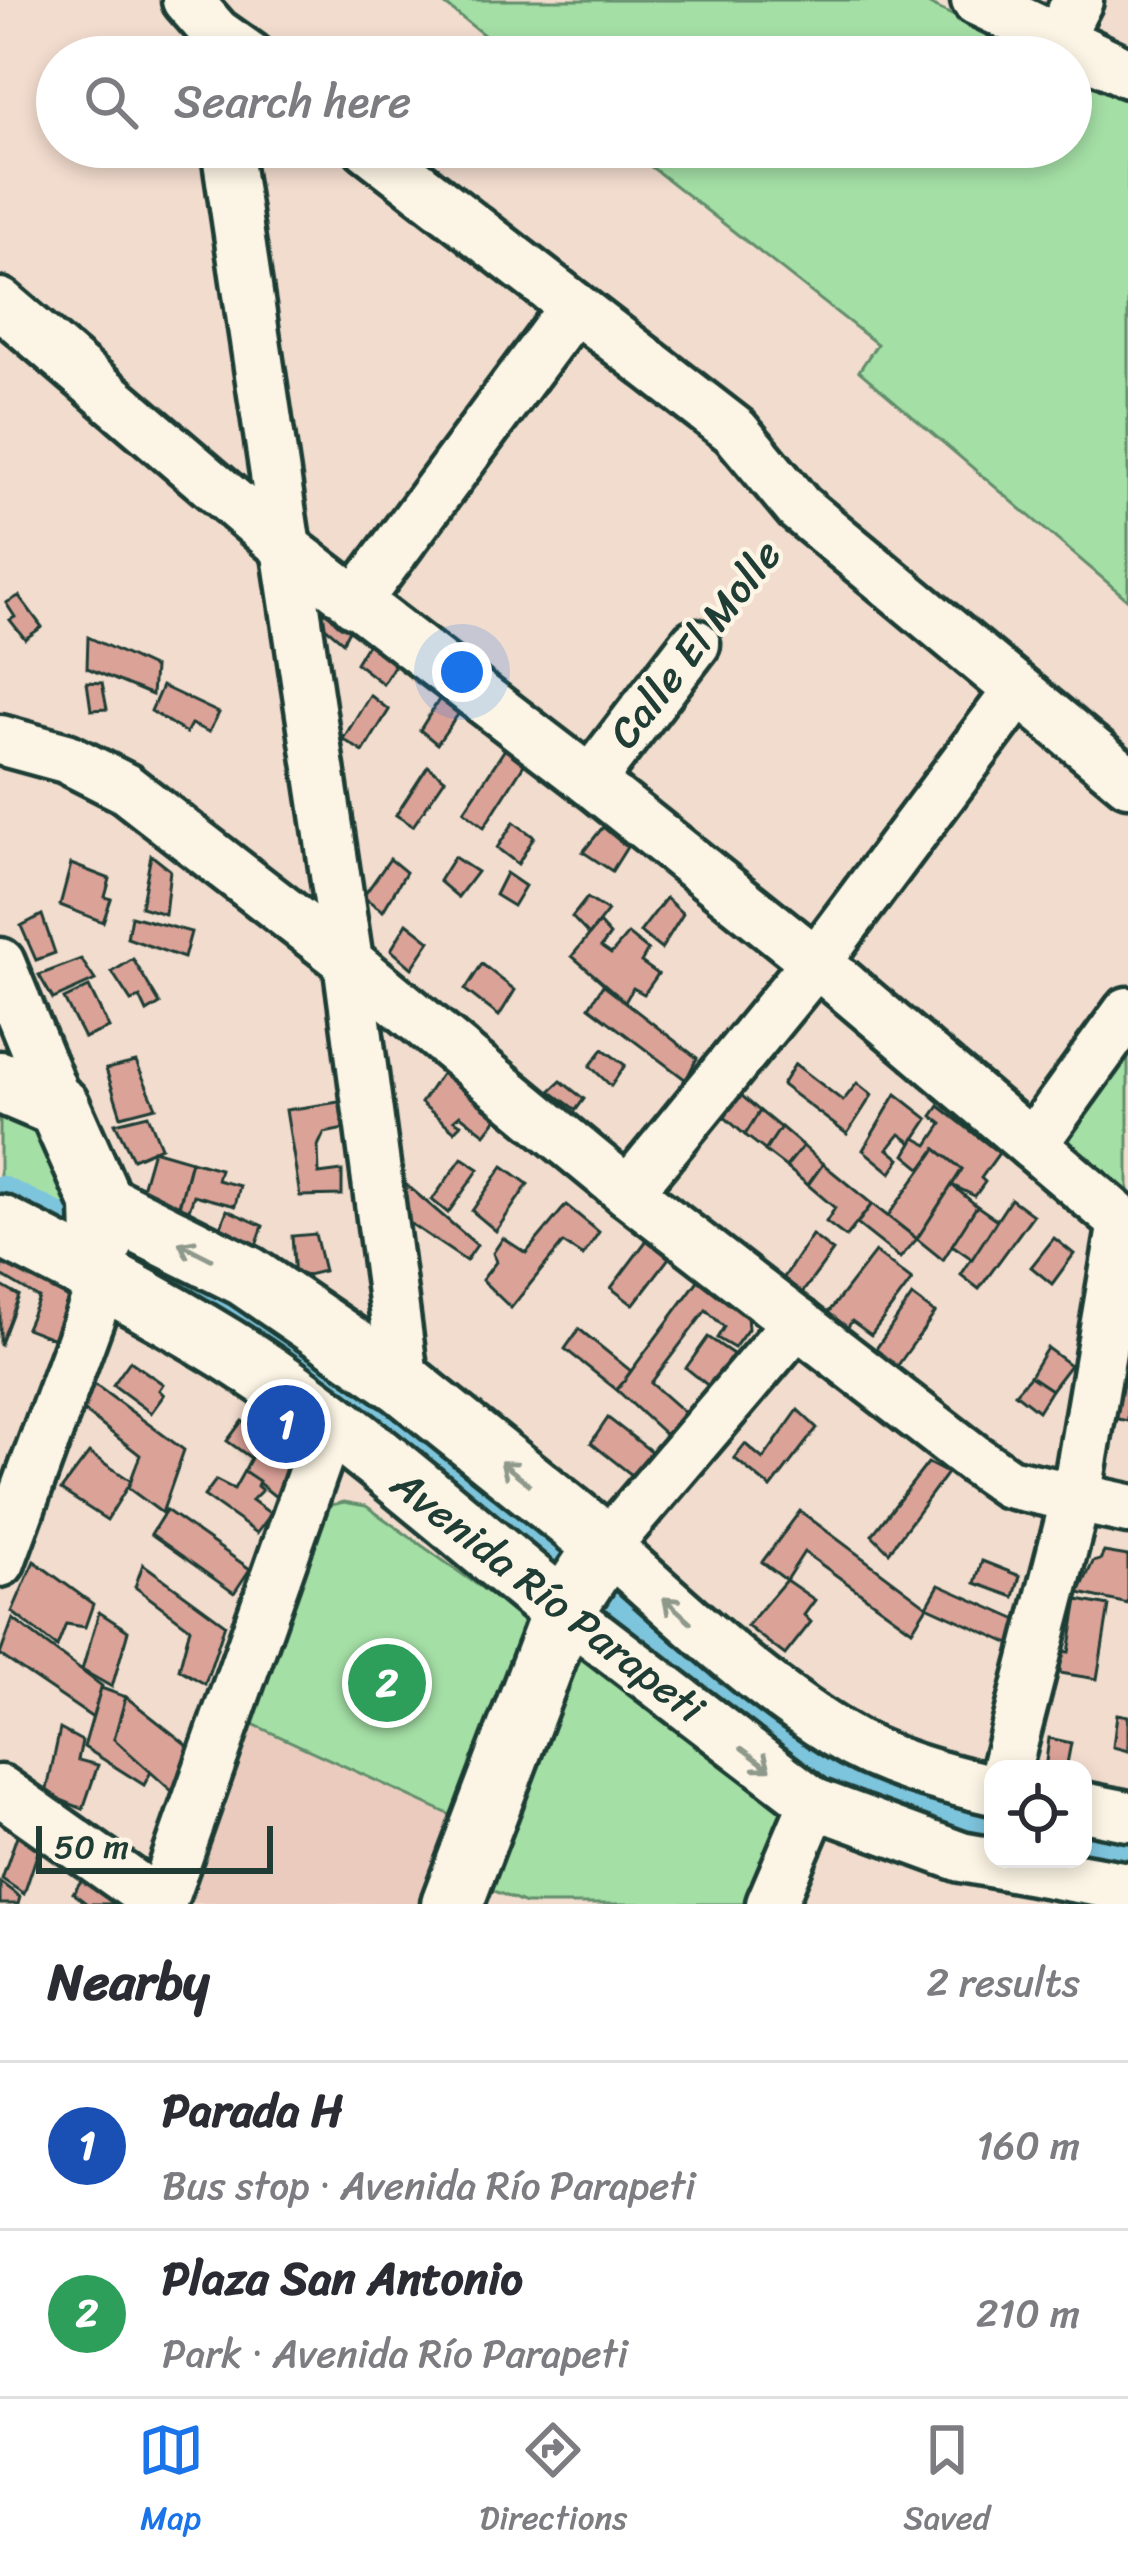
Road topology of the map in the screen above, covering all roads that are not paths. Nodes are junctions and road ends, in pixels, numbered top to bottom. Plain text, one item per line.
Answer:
1 (976, 0) edge
2 (185, 2) edge
3 (1068, 19) edge
4 (220, 36) edge
5 (1092, 41) edge
6 (1128, 73) edge
7 (229, 168) edge
8 (395, 168) edge
9 (0, 303) edge
10 (574, 307) junction
11 (285, 547) junction
12 (355, 603) junction
13 (695, 644) road end
14 (1018, 691) junction
15 (0, 740) edge
16 (590, 781) junction
17 (1128, 782) edge
18 (348, 961) junction
19 (816, 962) junction
20 (0, 963) edge
21 (1128, 1012) edge
22 (0, 1082) edge
23 (59, 1107) junction
24 (1032, 1145) junction
25 (628, 1192) junction
26 (102, 1204) junction
27 (1126, 1222) edge
28 (0, 1226) edge
29 (104, 1278) junction
30 (797, 1322) junction
31 (404, 1384) junction
32 (330, 1424) junction
33 (1076, 1498) junction
34 (1128, 1509) edge
35 (606, 1546) junction
36 (0, 1562) edge
37 (563, 1611) junction
38 (1008, 1760) edge
39 (984, 1787) edge
40 (0, 1790) edge
41 (814, 1803) junction
42 (1092, 1810) edge
43 (1128, 1816) edge
44 (1128, 1887) edge
45 (464, 1900) edge
46 (161, 1904) edge
47 (771, 1904) edge

1 - 3 street
2 - 4 street
5 - 6 street
7 - 11 street
8 - 10 street
9 - 11 street
10 - 12 street
10 - 14 street
11 - 12 street
11 - 18 street
12 - 16 street
13 - 16 street, Calle El Molle
14 - 17 street
14 - 19 street
15 - 18 street
16 - 19 street
18 - 25 street
18 - 31 street
19 - 24 street
19 - 25 street
20 - 23 street
21 - 24 street
22 - 23 main road
23 - 26 main road
24 - 27 street
25 - 30 street
26 - 29 main road
31 -> 26 main road, Avenida Río Parapeti
27 - 33 street
28 - 29 main road, Avenida Río Parapeti
29 - 32 main road, Avenida Río Parapeti
29 - 36 street
30 - 33 street
30 - 35 street
35 -> 31 main road, Avenida Río Parapeti
32 - 37 main road, Avenida Río Parapeti
32 - 46 street
33 - 34 street
33 - 38 street
35 - 37 main road
39 -> 35 street, Avenida Río Parapeti
37 -> 41 street, Avenida Río Parapeti
37 - 45 main road
40 - 46 street
41 - 44 street, Avenida Río Parapeti
41 - 47 street
42 - 43 street

